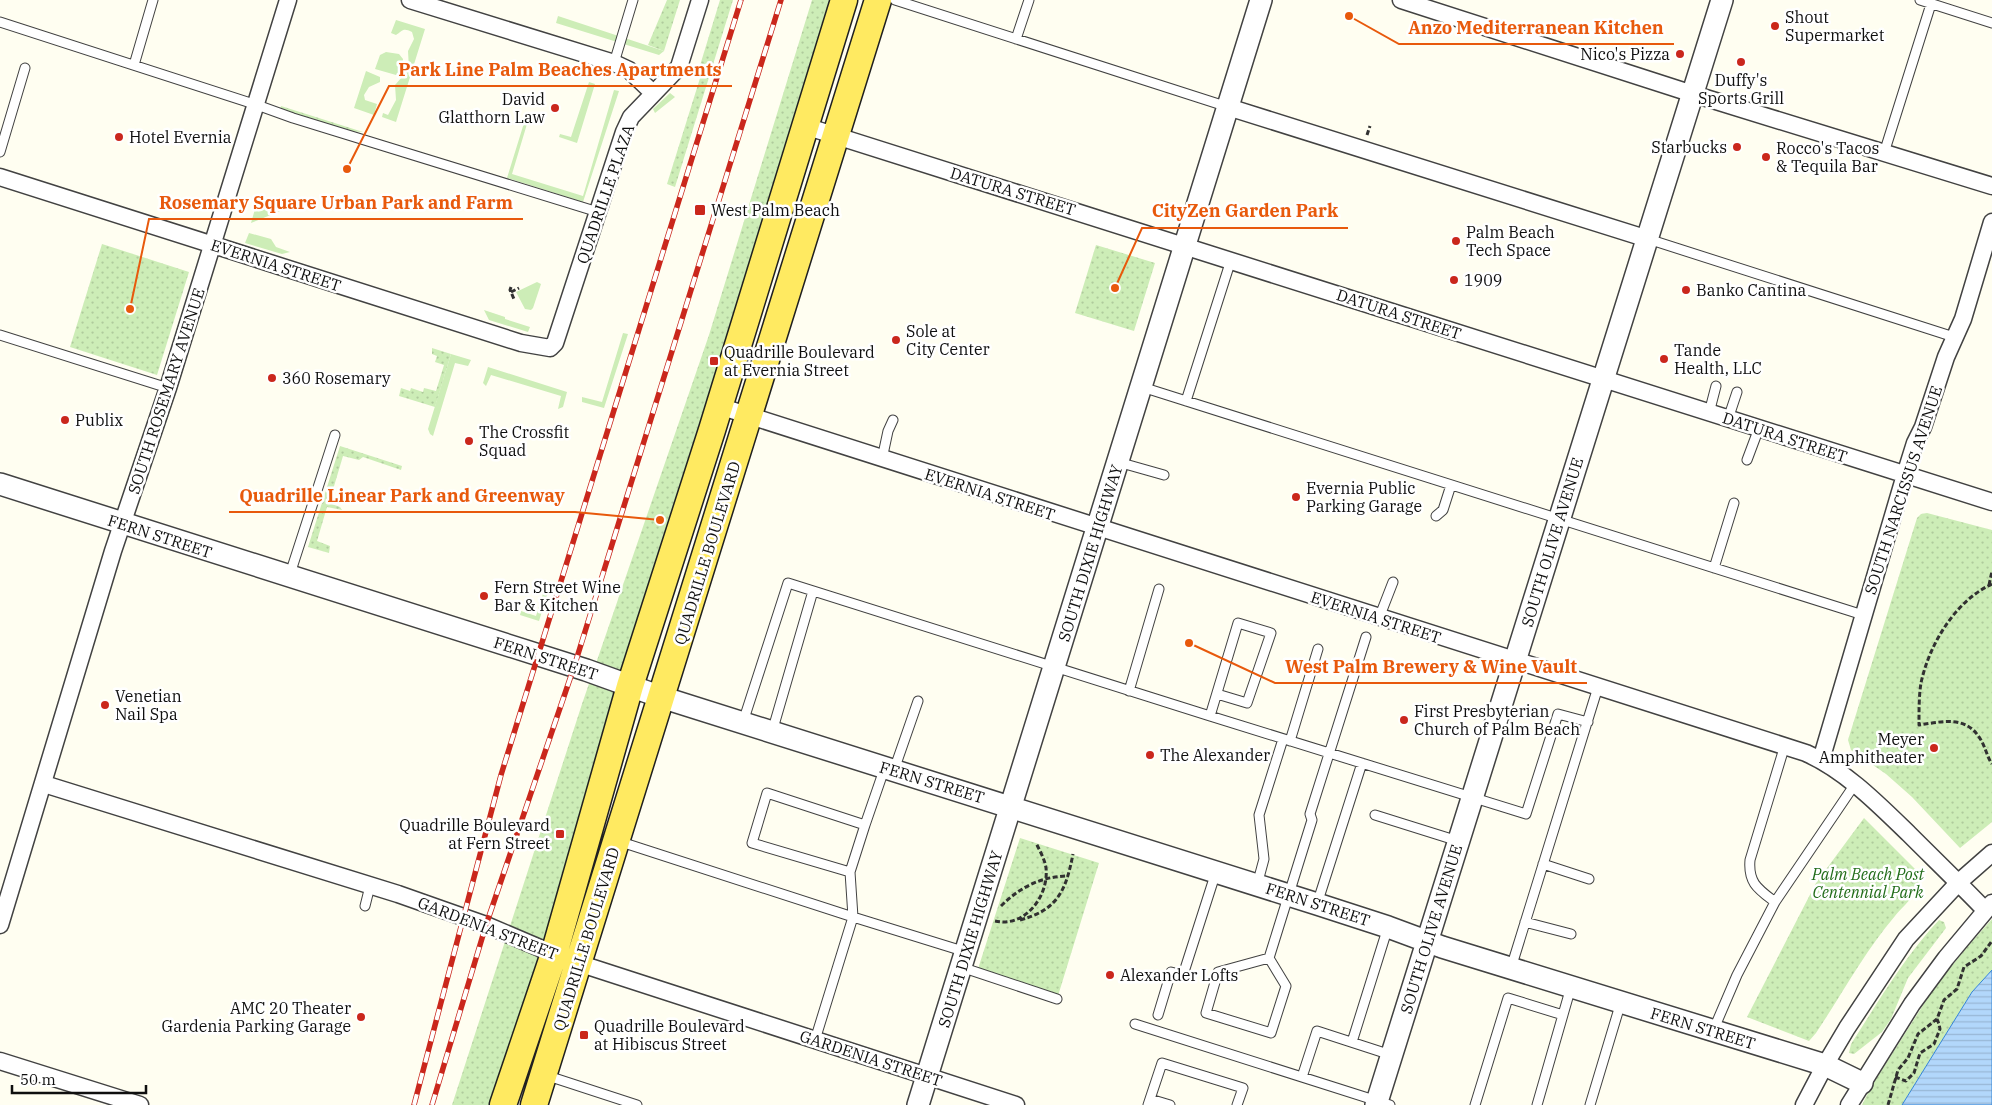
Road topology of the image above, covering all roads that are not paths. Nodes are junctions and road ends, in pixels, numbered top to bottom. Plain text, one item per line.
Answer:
1 (154, 0) edge
2 (288, 0) edge
3 (410, 0) edge
4 (633, 0) edge
5 (700, 0) edge
6 (844, 0) edge
7 (878, 0) edge
8 (895, 0) edge
9 (1029, 0) edge
10 (1261, 0) edge
11 (1401, 0) edge
12 (1722, 0) edge
13 (1920, 0) edge
14 (1931, 4) junction
15 (0, 22) edge
16 (1992, 23) edge
17 (1016, 39) junction
18 (614, 63) junction
19 (134, 65) junction
20 (25, 68) dead end
21 (652, 93) junction
22 (1693, 94) junction
23 (257, 105) junction
24 (1228, 107) junction
25 (805, 126) junction
26 (836, 136) junction
27 (0, 152) edge
28 (1884, 153) junction
29 (0, 178) edge
30 (1992, 186) edge
31 (598, 212) junction
32 (1992, 222) edge
33 (1648, 239) junction
34 (213, 244) junction
35 (1186, 246) junction
36 (1231, 260) junction
37 (0, 335) edge
38 (1954, 337) junction
39 (553, 346) joint
40 (1604, 379) junction
41 (1141, 386) junction
42 (1716, 386) dead end
43 (168, 388) junction
44 (1737, 392) dead end
45 (1186, 401) junction
46 (719, 406) junction
47 (1710, 413) junction
48 (750, 416) junction
49 (1728, 419) junction
50 (893, 420) dead end
51 (1759, 428) junction
52 (335, 435) dead end
53 (882, 459) junction
54 (1747, 460) dead end
55 (1118, 462) junction
56 (1164, 475) dead end
57 (1905, 475) junction
58 (0, 484) edge
59 (1451, 485) junction
60 (1992, 502) edge
61 (1734, 503) dead end
62 (1436, 516) dead end
63 (1559, 520) junction
64 (122, 524) junction
65 (1098, 528) junction
66 (1714, 568) junction
67 (289, 577) junction
68 (1393, 582) dead end
69 (1159, 589) dead end
70 (813, 591) junction
71 (1863, 615) junction
72 (1379, 618) junction
73 (1366, 638) dead end
74 (1318, 649) dead end
75 (1515, 662) junction
76 (1054, 668) junction
77 (630, 686) junction
78 (1598, 687) junction
79 (1129, 691) junction
80 (1216, 694) junction
81 (661, 696) junction
82 (918, 701) dead end
83 (1210, 716) junction
84 (744, 722) junction
85 (1588, 722) junction
86 (772, 732) junction
87 (1286, 740) junction
88 (1785, 745) junction
89 (1330, 753) junction
90 (1821, 760) junction
91 (1362, 763) junction
92 (890, 768) junction
93 (44, 784) junction
94 (1855, 784) junction
95 (1472, 797) junction
96 (1011, 806) junction
97 (1375, 815) dead end
98 (865, 825) junction
99 (616, 840) junction
100 (1458, 841) junction
101 (1992, 853) edge
102 (1543, 864) junction
103 (850, 872) junction
104 (1216, 872) junction
105 (1588, 879) dead end
106 (1959, 882) junction
107 (1257, 885) junction
108 (370, 886) junction
109 (1288, 895) junction
110 (1775, 902) junction
111 (1317, 904) junction
112 (366, 906) dead end
113 (1988, 906) edge
114 (853, 917) junction
115 (1525, 922) junction
116 (0, 925) edge
117 (1388, 927) junction
118 (1571, 934) dead end
119 (1427, 942) junction
120 (554, 954) junction
121 (1269, 958) junction
122 (963, 960) junction
123 (578, 963) junction
124 (1511, 968) junction
125 (1572, 987) junction
126 (1057, 999) dead end
127 (1620, 1002) junction
128 (1158, 1015) dead end
129 (1563, 1015) junction
130 (1135, 1024) dead end
131 (1713, 1031) junction
132 (815, 1040) junction
133 (1352, 1042) junction
134 (1392, 1055) junction
135 (0, 1061) edge
136 (1825, 1065) junction
137 (543, 1074) junction
138 (927, 1076) junction
139 (1302, 1077) junction
140 (1862, 1083) junction
141 (1149, 1102) edge
142 (1381, 1104) edge
143 (140, 1105) edge
144 (503, 1105) edge
145 (534, 1105) edge
146 (637, 1105) edge
147 (918, 1105) edge
148 (1016, 1105) edge
149 (1170, 1105) edge
150 (1237, 1105) edge
151 (1475, 1105) edge
152 (1537, 1105) edge
153 (1590, 1105) edge
154 (1804, 1105) edge
155 (1849, 1105) edge

1 - 19 lane
2 - 23 street, SOUTH ROSEMARY AVENUE
3 - 18 street
4 - 18 lane
5 - 21 street, QUADRILLE PLAZA
6 - 25 main road, QUADRILLE BOULEVARD
7 - 26 main road, QUADRILLE BOULEVARD
8 - 17 lane
9 - 17 lane
10 - 24 street, SOUTH DIXIE HIGHWAY
11 - 22 street
12 - 22 street, SOUTH OLIVE AVENUE
13 - 14 lane
14 - 16 lane
14 - 28 lane
15 - 19 lane
17 - 24 lane
18 - 21 street
19 - 23 lane
20 - 27 lane
21 - 31 street, QUADRILLE PLAZA
22 - 28 street
22 - 33 street, SOUTH OLIVE AVENUE
23 - 31 lane
23 - 34 street, SOUTH ROSEMARY AVENUE
24 - 33 street
24 - 35 street, SOUTH DIXIE HIGHWAY
25 - 26 street, DATURA STREET
25 - 46 main road, QUADRILLE BOULEVARD
26 - 35 street, DATURA STREET
26 - 48 main road, QUADRILLE BOULEVARD
28 - 30 street
29 - 34 street, EVERNIA STREET
31 - 39 street, QUADRILLE PLAZA
32 - 38 street, SOUTH NARCISSUS AVENUE
33 - 38 lane
33 - 40 street, SOUTH OLIVE AVENUE
34 - 39 street, EVERNIA STREET
34 - 43 street, SOUTH ROSEMARY AVENUE
35 - 36 street, DATURA STREET
35 - 41 street, SOUTH DIXIE HIGHWAY
36 - 40 street, DATURA STREET
36 - 45 lane
37 - 43 lane
38 - 57 street, SOUTH NARCISSUS AVENUE
40 - 47 street, DATURA STREET
40 - 63 street, SOUTH OLIVE AVENUE
41 - 45 lane
41 - 55 street, SOUTH DIXIE HIGHWAY
42 - 47 lane
43 - 64 street, SOUTH ROSEMARY AVENUE
44 - 49 lane
45 - 59 lane
46 - 48 street, EVERNIA STREET
46 - 77 main road, QUADRILLE BOULEVARD
47 - 49 street, DATURA STREET
48 - 53 street, EVERNIA STREET
48 - 81 main road, QUADRILLE BOULEVARD
49 - 51 street, DATURA STREET
50 - 53 lane
51 - 54 lane
51 - 57 street, DATURA STREET
52 - 67 lane
53 - 65 street, EVERNIA STREET
55 - 56 lane
55 - 65 street, SOUTH DIXIE HIGHWAY
57 - 60 street, DATURA STREET
57 - 71 street, SOUTH NARCISSUS AVENUE
58 - 64 street, FERN STREET
59 - 62 lane
59 - 63 lane
61 - 66 lane
63 - 66 lane
63 - 75 street, SOUTH OLIVE AVENUE
64 - 67 street, FERN STREET
64 - 93 street, SOUTH ROSEMARY AVENUE
65 - 72 street, EVERNIA STREET
65 - 76 street, SOUTH DIXIE HIGHWAY
66 - 71 lane
67 - 77 street, FERN STREET
68 - 72 lane
69 - 79 lane
70 - 76 lane
70 - 84 lane
70 - 86 lane
71 - 90 street, SOUTH NARCISSUS AVENUE
72 - 75 street, EVERNIA STREET
73 - 89 lane
74 - 87 lane
75 - 78 street, EVERNIA STREET
75 - 95 street, SOUTH OLIVE AVENUE
76 - 79 lane
76 - 96 street, SOUTH DIXIE HIGHWAY
77 - 81 street, FERN STREET
77 - 120 main road, QUADRILLE BOULEVARD
78 - 85 lane
78 - 88 street, EVERNIA STREET
79 - 83 lane
80 - 80 lane
80 - 83 lane
81 - 84 street, FERN STREET
81 - 99 main road, QUADRILLE BOULEVARD
82 - 92 lane
83 - 87 lane
84 - 86 street, FERN STREET
85 - 95 lane
85 - 102 lane
86 - 92 street, FERN STREET
87 - 89 lane
87 - 107 lane
88 - 90 street, EVERNIA STREET
88 - 110 lane
89 - 91 lane
89 - 109 lane
90 - 94 street, EVERNIA STREET
91 - 95 lane
91 - 111 lane
92 - 96 street, FERN STREET
92 - 98 lane
93 - 108 street, GARDENIA STREET
93 - 116 street, SOUTH ROSEMARY AVENUE
94 - 106 street, EVERNIA STREET
94 - 110 lane
95 - 100 street, SOUTH OLIVE AVENUE
96 - 104 street, FERN STREET
96 - 122 street, SOUTH DIXIE HIGHWAY
97 - 100 lane
98 - 103 lane
98 - 103 lane
99 - 114 lane
99 - 123 main road, QUADRILLE BOULEVARD
100 - 119 street, SOUTH OLIVE AVENUE
101 - 106 street
102 - 105 lane
102 - 115 lane
103 - 114 lane
104 - 107 street, FERN STREET
104 - 128 lane
106 - 113 street, EVERNIA STREET
106 - 136 street
107 - 109 street, FERN STREET
108 - 112 lane
108 - 120 street, GARDENIA STREET
109 - 111 street, FERN STREET
109 - 121 lane
110 - 131 lane
111 - 117 street, FERN STREET
113 - 140 street
114 - 122 lane
114 - 132 lane
115 - 118 lane
115 - 124 lane
117 - 119 street, FERN STREET
117 - 133 lane
119 - 124 street, FERN STREET
119 - 134 street, SOUTH OLIVE AVENUE
120 - 123 street, GARDENIA STREET
120 - 144 main road, QUADRILLE BOULEVARD
121 - 121 lane
122 - 126 lane
122 - 138 street, SOUTH DIXIE HIGHWAY
123 - 132 street, GARDENIA STREET
123 - 137 main road, QUADRILLE BOULEVARD
124 - 125 street, FERN STREET
125 - 127 street, FERN STREET
125 - 129 lane
127 - 131 street, FERN STREET
127 - 153 lane
129 - 151 lane
129 - 152 lane
130 - 139 lane
131 - 136 street, FERN STREET
132 - 138 street, GARDENIA STREET
133 - 134 lane
133 - 139 lane
134 - 142 street, SOUTH OLIVE AVENUE
135 - 143 street
136 - 140 street, FERN STREET
136 - 154 street
137 - 145 main road, QUADRILLE BOULEVARD
137 - 146 lane
138 - 147 street, SOUTH DIXIE HIGHWAY
138 - 148 street, GARDENIA STREET
139 - 142 lane
140 - 155 street
141 - 149 lane
141 - 150 lane

